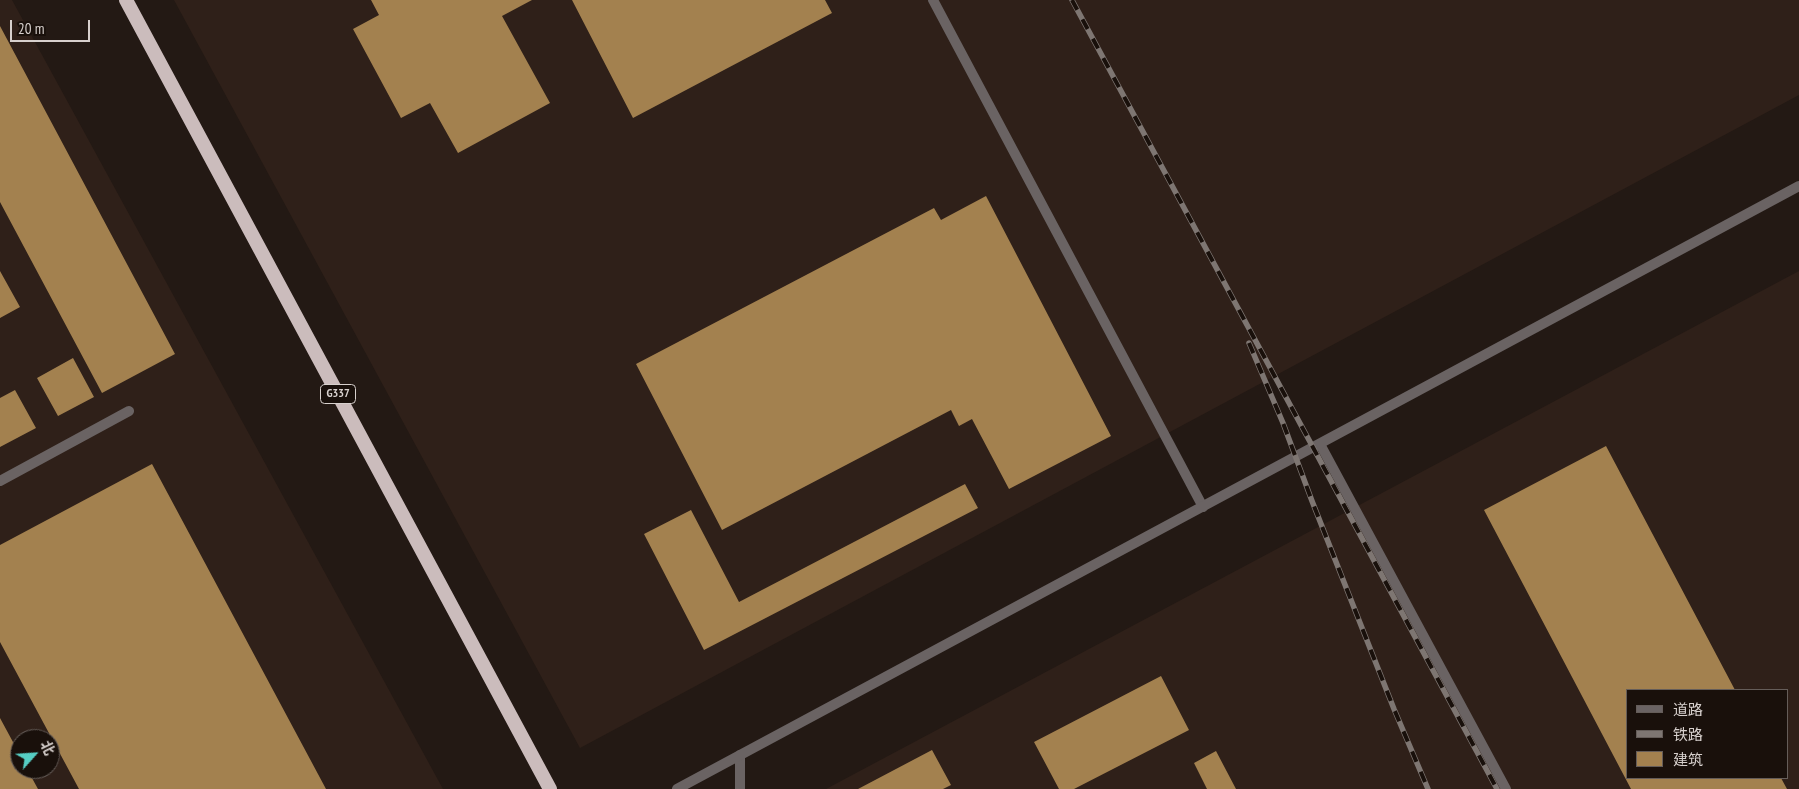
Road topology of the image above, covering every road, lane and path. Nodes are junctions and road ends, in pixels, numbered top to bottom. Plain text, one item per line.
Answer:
1 (126, 0) edge
2 (933, 0) edge
3 (1799, 186) edge
4 (129, 410) dead end
5 (1320, 444) junction
6 (0, 481) edge
7 (1203, 507) junction
8 (740, 755) junction
9 (550, 789) edge
10 (677, 789) edge
11 (740, 789) edge
12 (1506, 789) edge

1 - 9 highway, G337
2 - 7 street
3 - 5 street
4 - 6 street
5 - 7 street
5 - 12 street
7 - 8 street
8 - 10 street
8 - 11 street

